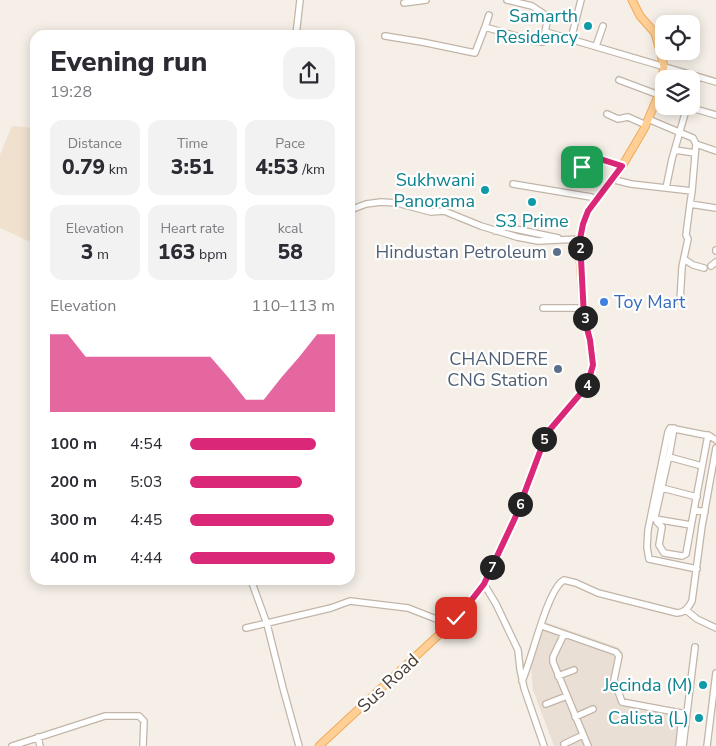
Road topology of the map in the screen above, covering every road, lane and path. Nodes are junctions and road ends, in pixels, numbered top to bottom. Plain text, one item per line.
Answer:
1 (300, 0) edge
2 (426, 0) edge
3 (509, 0) edge
4 (581, 0) edge
5 (632, 0) edge
6 (404, 3) dead end
7 (489, 15) dead end
8 (603, 26) dead end
9 (485, 27) junction
10 (297, 30) edge
11 (546, 32) junction
12 (386, 36) dead end
13 (571, 39) junction
14 (596, 46) junction
15 (664, 66) junction
16 (663, 70) edge
17 (677, 70) edge
18 (700, 77) edge
19 (618, 80) dead end
20 (716, 82) edge
21 (655, 94) edge
22 (655, 103) edge
23 (700, 111) edge
24 (607, 114) dead end
25 (686, 115) edge
26 (716, 115) edge
27 (647, 122) junction
28 (680, 133) junction
29 (696, 144) junction
30 (674, 150) junction
31 (716, 151) edge
32 (695, 153) junction
33 (573, 166) dead end
34 (622, 166) junction
35 (611, 179) junction
36 (513, 184) dead end
37 (666, 188) junction
38 (692, 191) junction
39 (595, 200) junction
40 (690, 204) junction
41 (355, 208) edge
42 (716, 208) edge
43 (580, 239) junction
44 (684, 259) junction
45 (704, 268) dead end
46 (680, 301) dead end
47 (543, 308) dead end
48 (584, 308) junction
49 (674, 428) junction
50 (708, 435) junction
51 (716, 440) edge
52 (716, 448) edge
53 (668, 457) junction
54 (702, 466) junction
55 (662, 488) junction
56 (697, 497) junction
57 (694, 510) junction
58 (705, 512) junction
59 (655, 519) junction
60 (691, 525) junction
61 (697, 569) junction
62 (484, 584) junction
63 (253, 585) edge
64 (686, 610) junction
65 (267, 624) junction
66 (449, 624) junction
67 (542, 626) junction
68 (246, 628) dead end
69 (716, 628) edge
70 (564, 634) junction
71 (695, 648) dead end
72 (574, 670) dead end
73 (716, 673) edge
74 (558, 676) junction
75 (522, 681) junction
76 (567, 696) junction
77 (546, 704) dead end
78 (593, 709) dead end
79 (576, 717) junction
80 (583, 735) junction
81 (38, 737) junction
82 (564, 744) dead end
83 (12, 746) edge
84 (40, 746) edge
85 (143, 746) edge
86 (299, 746) edge
87 (320, 746) edge
88 (544, 746) edge
89 (588, 746) edge
90 (679, 746) edge
91 (683, 746) edge
92 (707, 746) edge

1 - 10 street
2 - 6 street
3 - 11 street
4 - 13 street
5 - 15 main road, Sus Road
7 - 9 street
8 - 14 street
9 - 11 street
9 - 12 street
11 - 13 street
13 - 14 street
14 - 15 street
15 - 16 main road, Sus Road
15 - 17 street
18 - 20 street
19 - 21 street
22 - 27 main road, Sus Road
23 - 26 street
24 - 27 street
25 - 28 street
27 - 28 street
27 - 34 main road, Sus Road
28 - 29 street
28 - 30 street
29 - 31 street
29 - 32 street
30 - 32 street
30 - 37 street
32 - 38 street
33 - 34 street
34 - 35 main road, Sus Road
35 - 37 street
35 - 39 main road, Sus Road
36 - 39 street
37 - 38 street
38 - 40 street
39 - 43 main road, Sus Road
40 - 42 street
40 - 44 street
41 - 43 street
43 - 48 main road, Sus Road
44 - 45 street
44 - 46 street
47 - 48 street
48 - 62 main road, Sus Road
49 - 50 street
49 - 53 street
49 - 61 street
50 - 51 street
50 - 54 street
52 - 58 street
53 - 54 street
53 - 55 street
54 - 56 street
55 - 56 street
55 - 59 street
56 - 57 street
57 - 58 street
57 - 60 street
58 - 61 street
59 - 60 street
59 - 60 street
61 - 64 street
62 - 66 main road, Sus Road
62 - 75 street
63 - 65 street
64 - 67 street
64 - 69 street
65 - 66 street
65 - 68 street
65 - 86 street
66 - 87 main road, Sus Road
67 - 70 street
67 - 75 street
70 - 74 street
70 - 90 street
71 - 91 street
72 - 74 street
73 - 92 street
74 - 76 street
75 - 88 street
76 - 77 street
76 - 79 street
78 - 79 street
79 - 80 street
80 - 82 street
80 - 89 street
81 - 83 street
81 - 84 street
81 - 85 street

